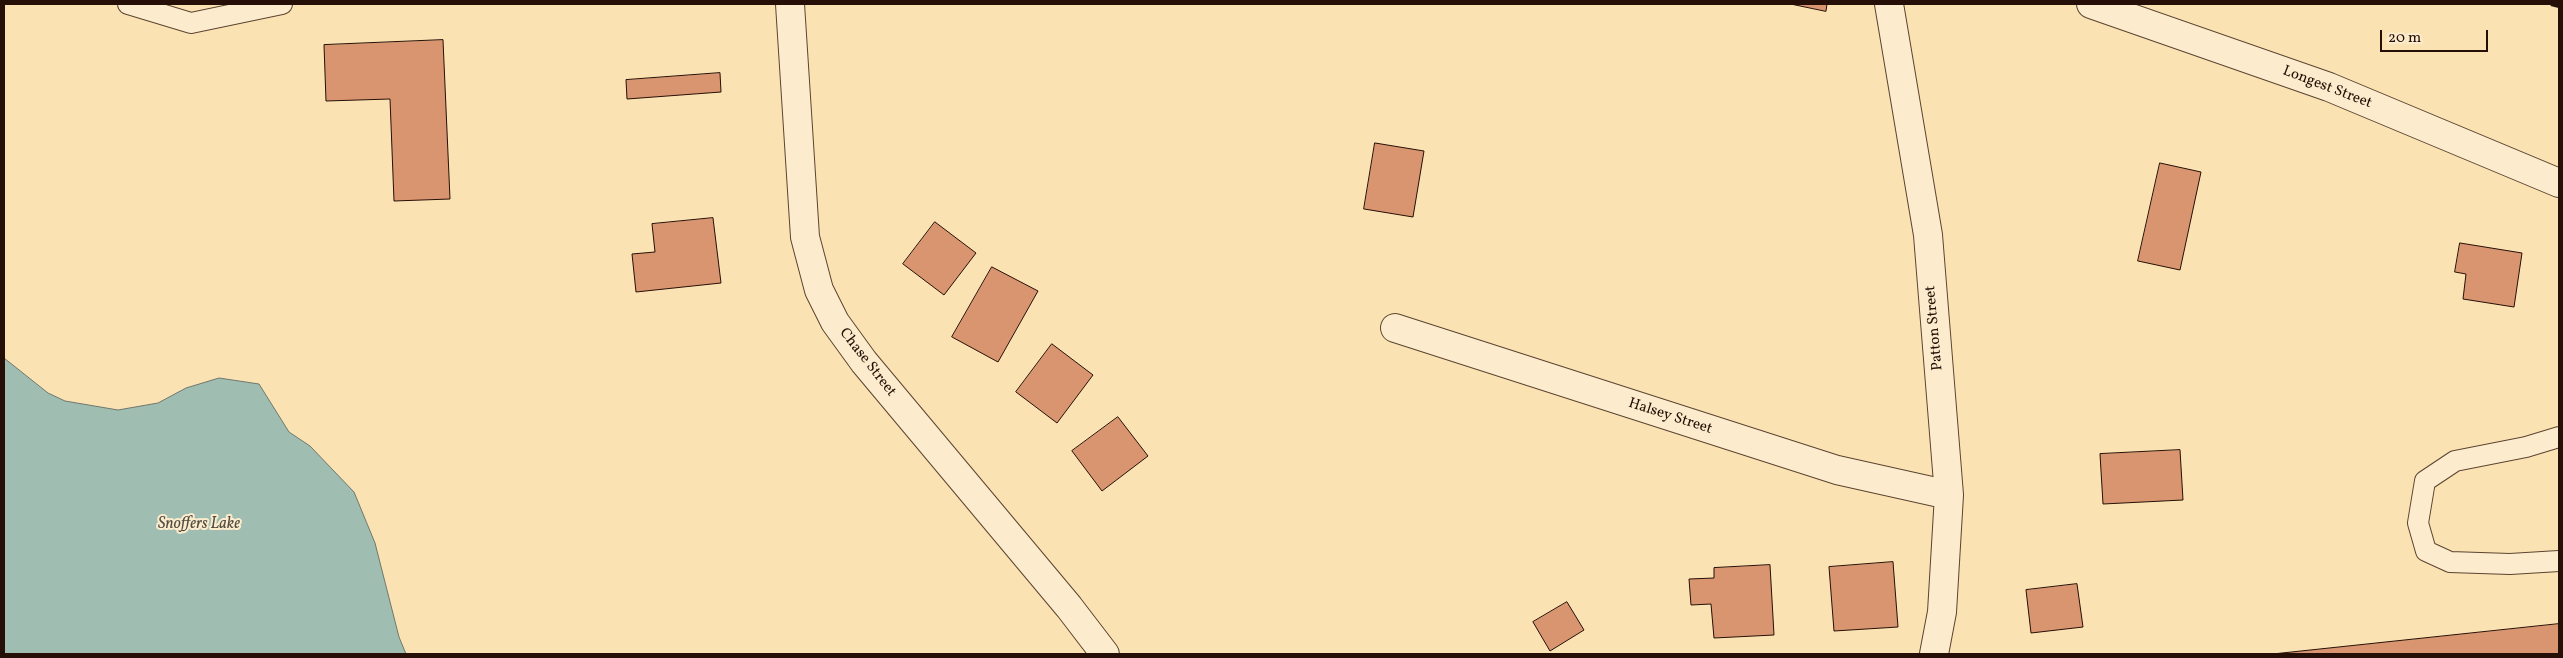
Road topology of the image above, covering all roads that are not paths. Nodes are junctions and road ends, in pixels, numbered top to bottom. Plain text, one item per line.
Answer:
1 (128, 4) edge
2 (282, 4) edge
3 (790, 4) edge
4 (1889, 4) edge
5 (2091, 4) edge
6 (2559, 183) edge
7 (1395, 328) dead end
8 (2559, 437) edge
9 (1949, 495) junction
10 (2559, 561) edge
11 (1105, 654) edge
12 (1934, 654) edge

1 - 2 lane
3 - 11 street, Chase Street
4 - 9 street, Patton Street
5 - 6 street, Longest Street
7 - 9 street, Halsey Street
8 - 10 lane
9 - 12 street, Patton Street

